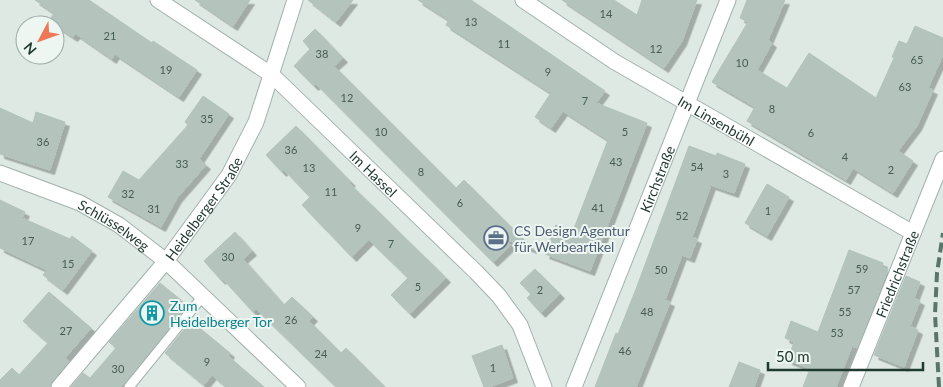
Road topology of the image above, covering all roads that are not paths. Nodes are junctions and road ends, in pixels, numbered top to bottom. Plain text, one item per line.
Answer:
1 (158, 0) edge
2 (295, 0) edge
3 (523, 0) edge
4 (728, 0) edge
5 (272, 75) junction
6 (687, 105) junction
7 (943, 159) edge
8 (0, 173) edge
9 (912, 234) junction
10 (166, 261) junction
11 (204, 296) junction
12 (59, 387) edge
13 (129, 387) edge
14 (298, 387) edge
15 (544, 387) edge
16 (574, 387) edge
17 (851, 387) edge

1 - 5 street, Im Hassel
2 - 5 street, Heidelberger Straße
3 - 6 street, Im Linsenbühl
4 - 6 street, Kirchstraße
5 - 10 street, Heidelberger Straße
5 - 15 street, Im Hassel
6 - 9 street, Im Linsenbühl
6 - 16 street, Kirchstraße
7 - 9 street, Friedrichstraße
8 - 10 street, Schlüsselweg
9 - 17 street, Friedrichstraße
10 - 11 street, Schlüsselweg
10 - 12 street, Heidelberger Straße
11 - 13 lane
11 - 14 street, Schlüsselweg

